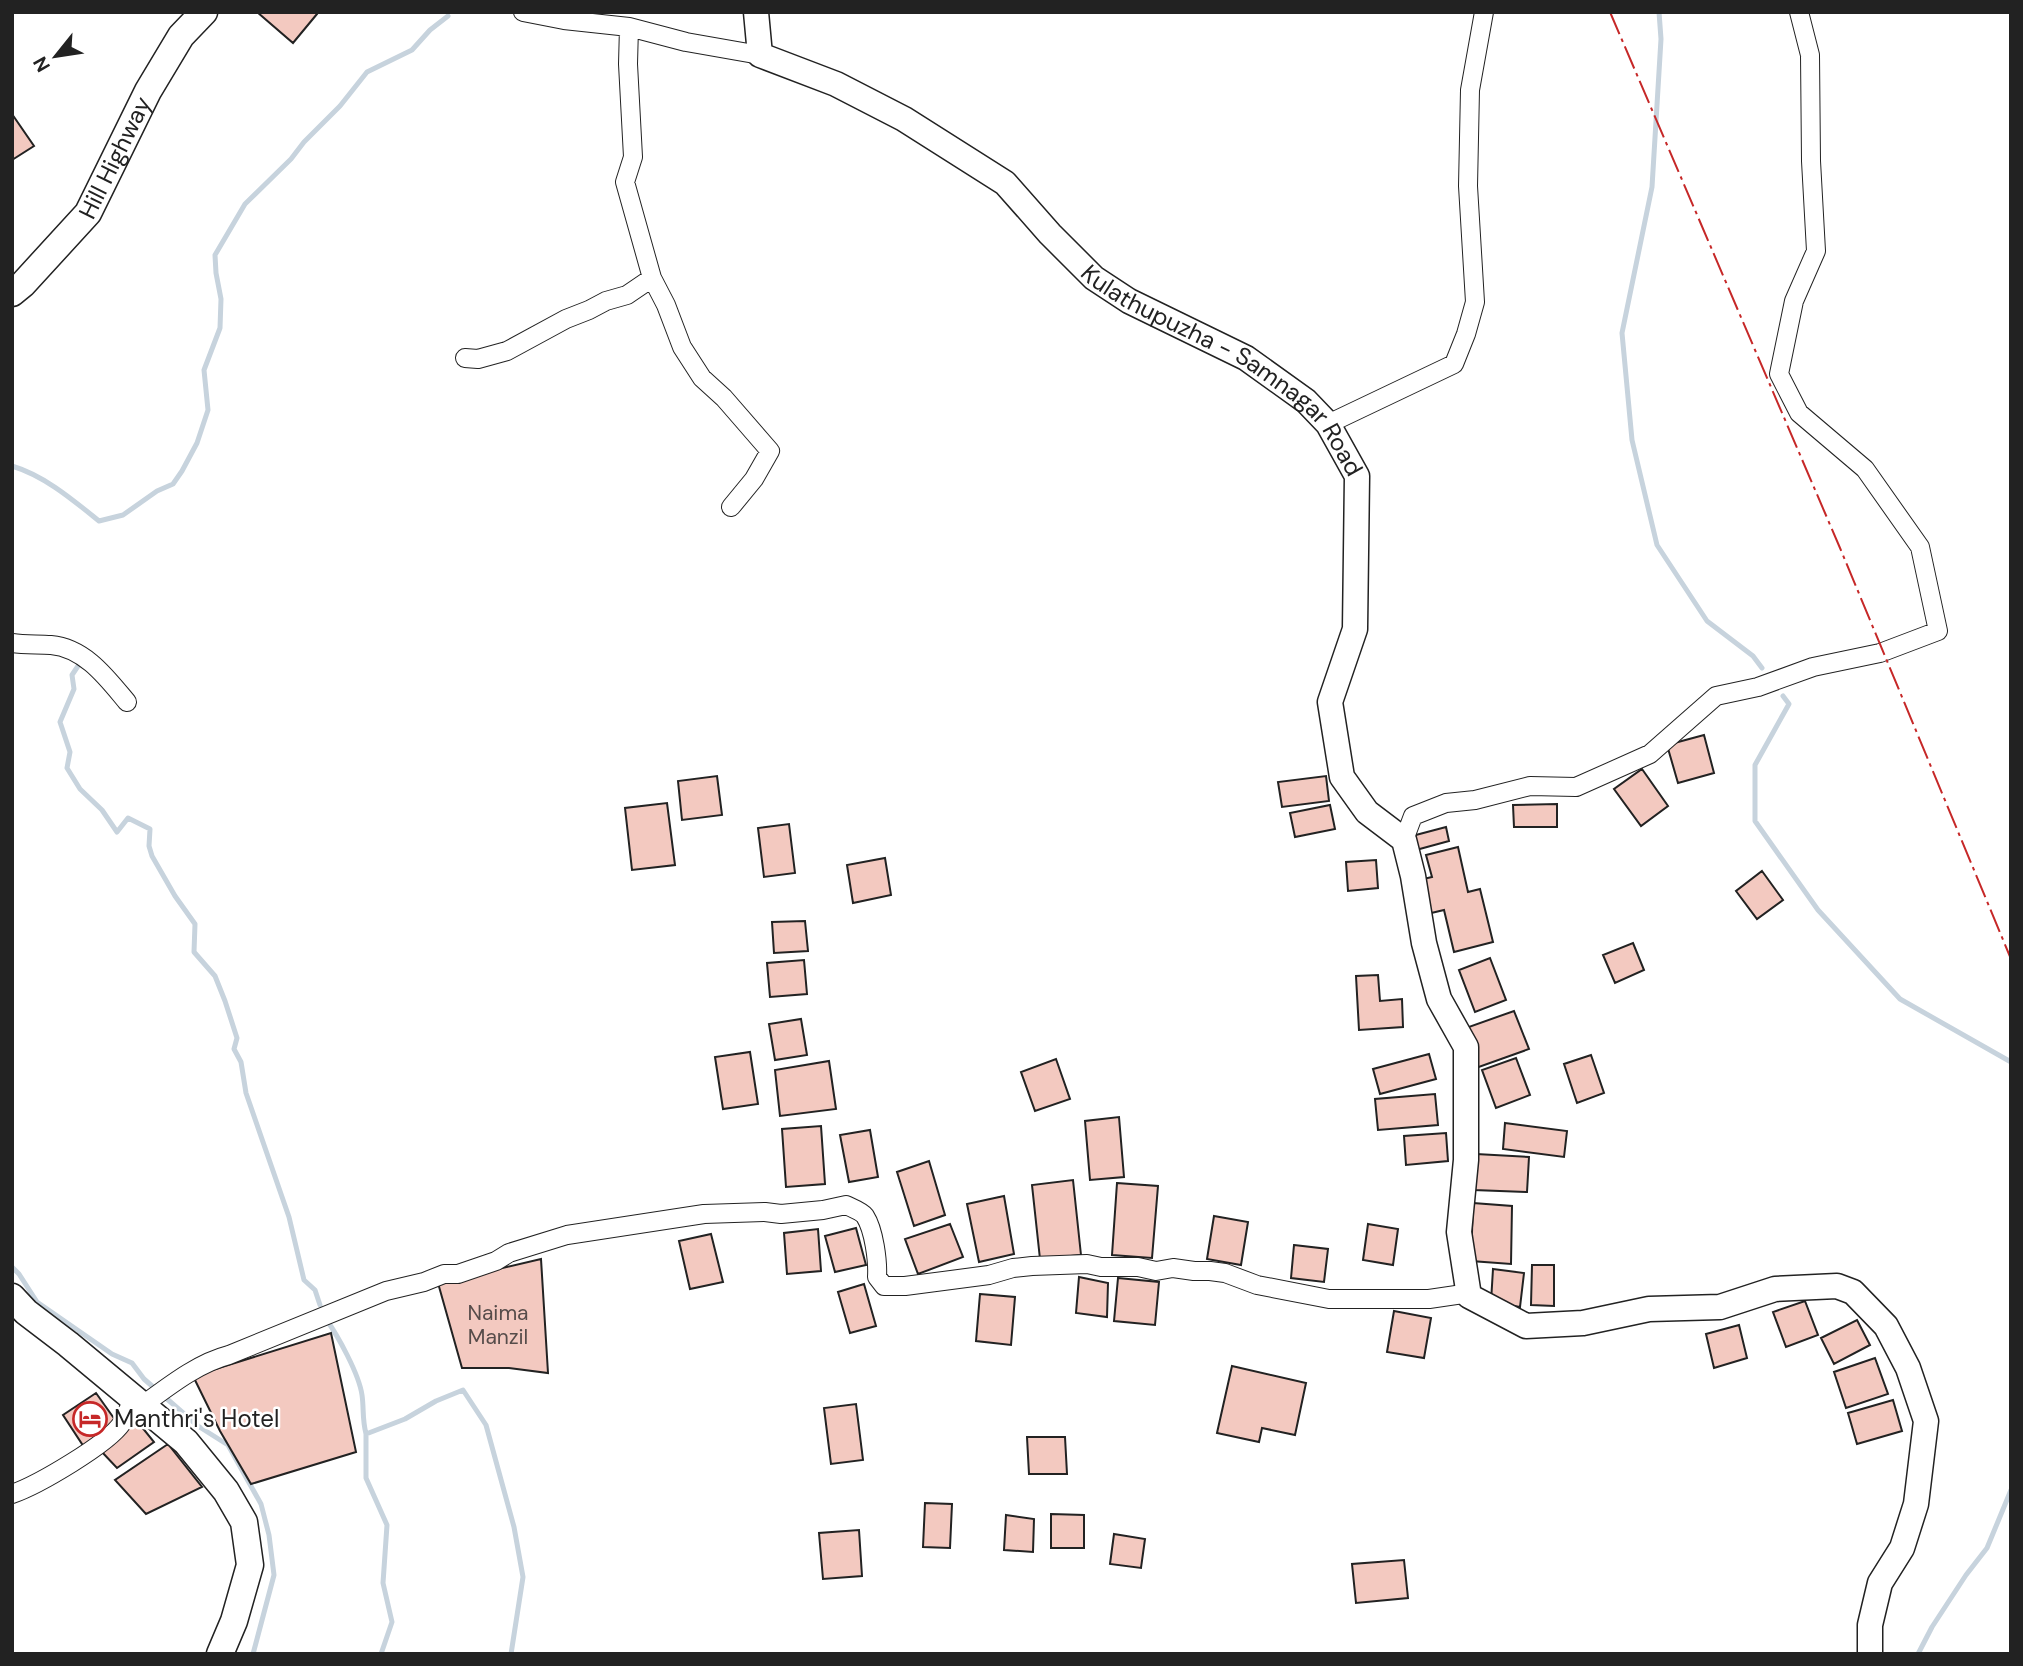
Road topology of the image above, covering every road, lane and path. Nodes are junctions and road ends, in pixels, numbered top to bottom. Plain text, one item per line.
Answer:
1 (204, 12) edge
2 (523, 12) edge
3 (755, 12) edge
4 (1484, 12) edge
5 (1800, 12) edge
6 (629, 27) junction
7 (760, 55) junction
8 (652, 278) junction
9 (12, 293) edge
10 (465, 358) dead end
11 (1328, 424) junction
12 (731, 507) dead end
13 (12, 643) edge
14 (127, 702) dead end
15 (1404, 840) junction
16 (1468, 1290) junction
17 (12, 1297) edge
18 (138, 1401) junction
19 (12, 1494) edge
20 (220, 1654) edge
21 (1870, 1654) edge

1 - 9 main road, Hill Highway
2 - 6 street
3 - 7 main road
4 - 11 street
5 - 15 street
6 - 7 street
6 - 8 street
7 - 11 main road, Kulathupuzha - Samnagar Road
8 - 10 street
8 - 12 street
11 - 15 main road, Kulathupuzha - Samnagar Road
13 - 14 street
15 - 16 main road
16 - 18 street
16 - 21 main road
17 - 18 main road
18 - 19 street
18 - 20 main road

